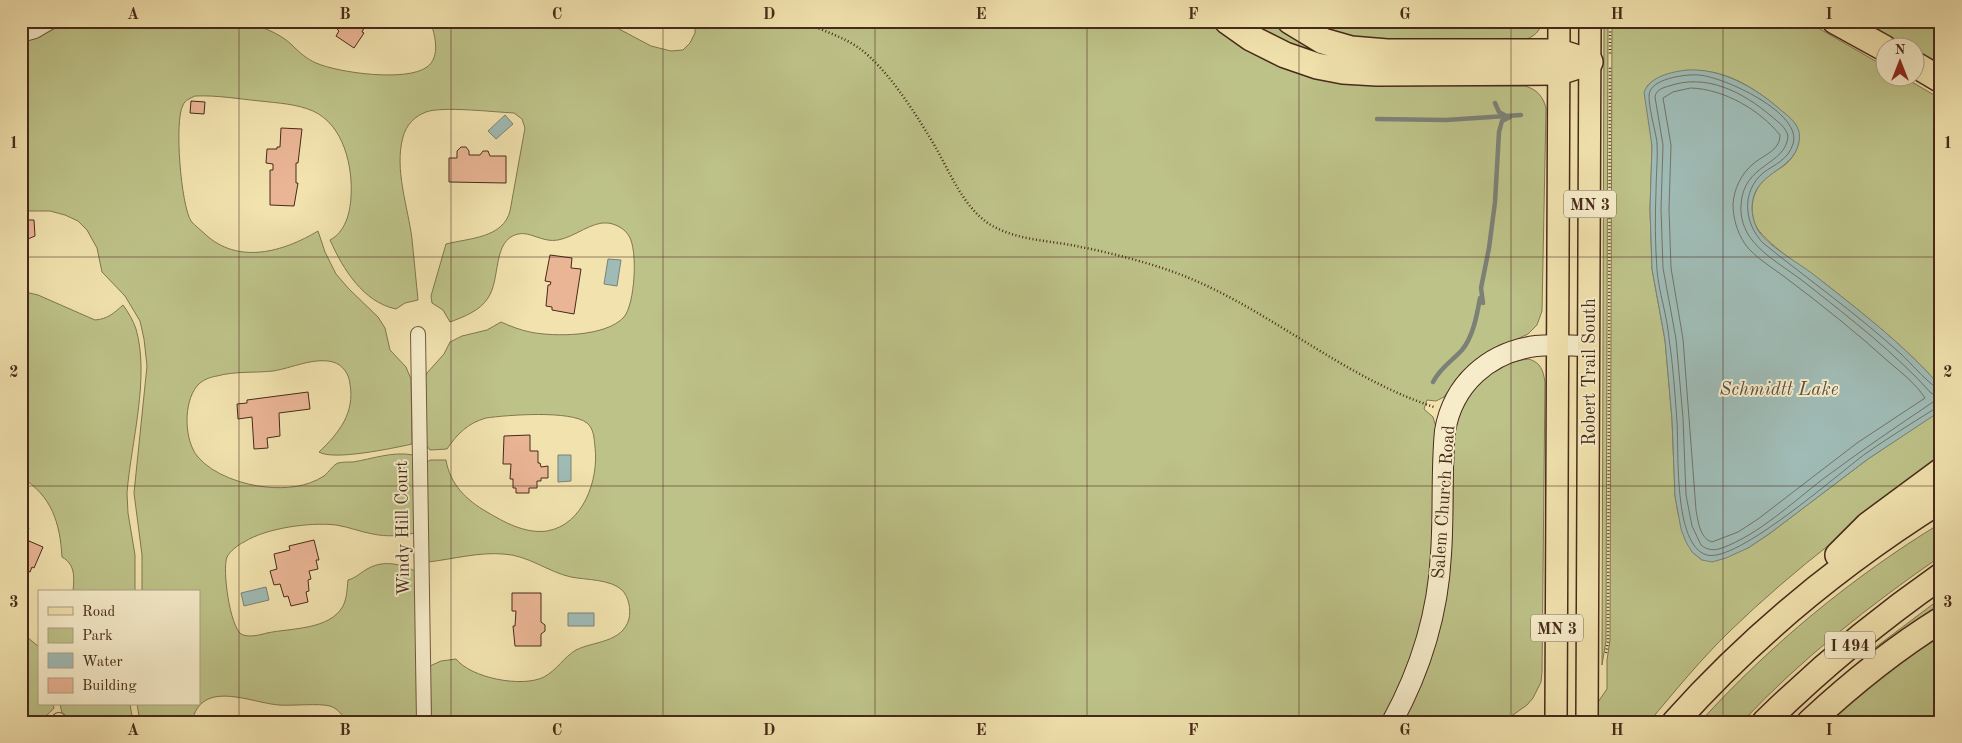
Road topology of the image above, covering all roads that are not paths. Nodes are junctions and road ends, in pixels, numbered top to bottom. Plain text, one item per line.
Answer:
1 (52, 21) edge
2 (1227, 21) edge
3 (1290, 21) edge
4 (1559, 21) edge
5 (1590, 21) edge
6 (1835, 21) edge
7 (1843, 21) edge
8 (21, 35) edge
9 (1874, 40) edge
10 (1874, 42) edge
11 (1559, 62) junction
12 (1590, 62) junction
13 (1924, 70) edge
14 (1941, 80) edge
15 (418, 334) dead end
16 (1558, 346) junction
17 (1590, 346) junction
18 (1941, 472) edge
19 (1941, 500) edge
20 (1941, 576) edge
21 (1941, 620) edge
22 (1760, 636) junction
23 (1587, 719) edge
24 (424, 722) edge
25 (1392, 722) edge
26 (1556, 722) edge
27 (1675, 722) edge
28 (1765, 722) edge
29 (1810, 722) edge

1 - 8 street
2 - 11 highway
3 - 11 highway
4 - 11 main road, Robert Trail South / MN 3
5 - 12 main road, Robert Trail South / MN 3
6 - 10 highway
7 - 9 highway
11 - 12 highway
11 - 16 main road, Robert Trail South / MN 3
12 - 17 main road, Robert Trail South / MN 3
13 - 14 highway
15 - 24 street, Windy Hill Court
16 - 17 street, Salem Church Road
16 - 25 street, Salem Church Road
16 - 26 main road, Robert Trail South / MN 3
17 - 23 main road, Robert Trail South / MN 3
18 - 22 highway
19 - 22 highway
20 - 28 highway, I 494
21 - 29 highway
22 - 27 highway

